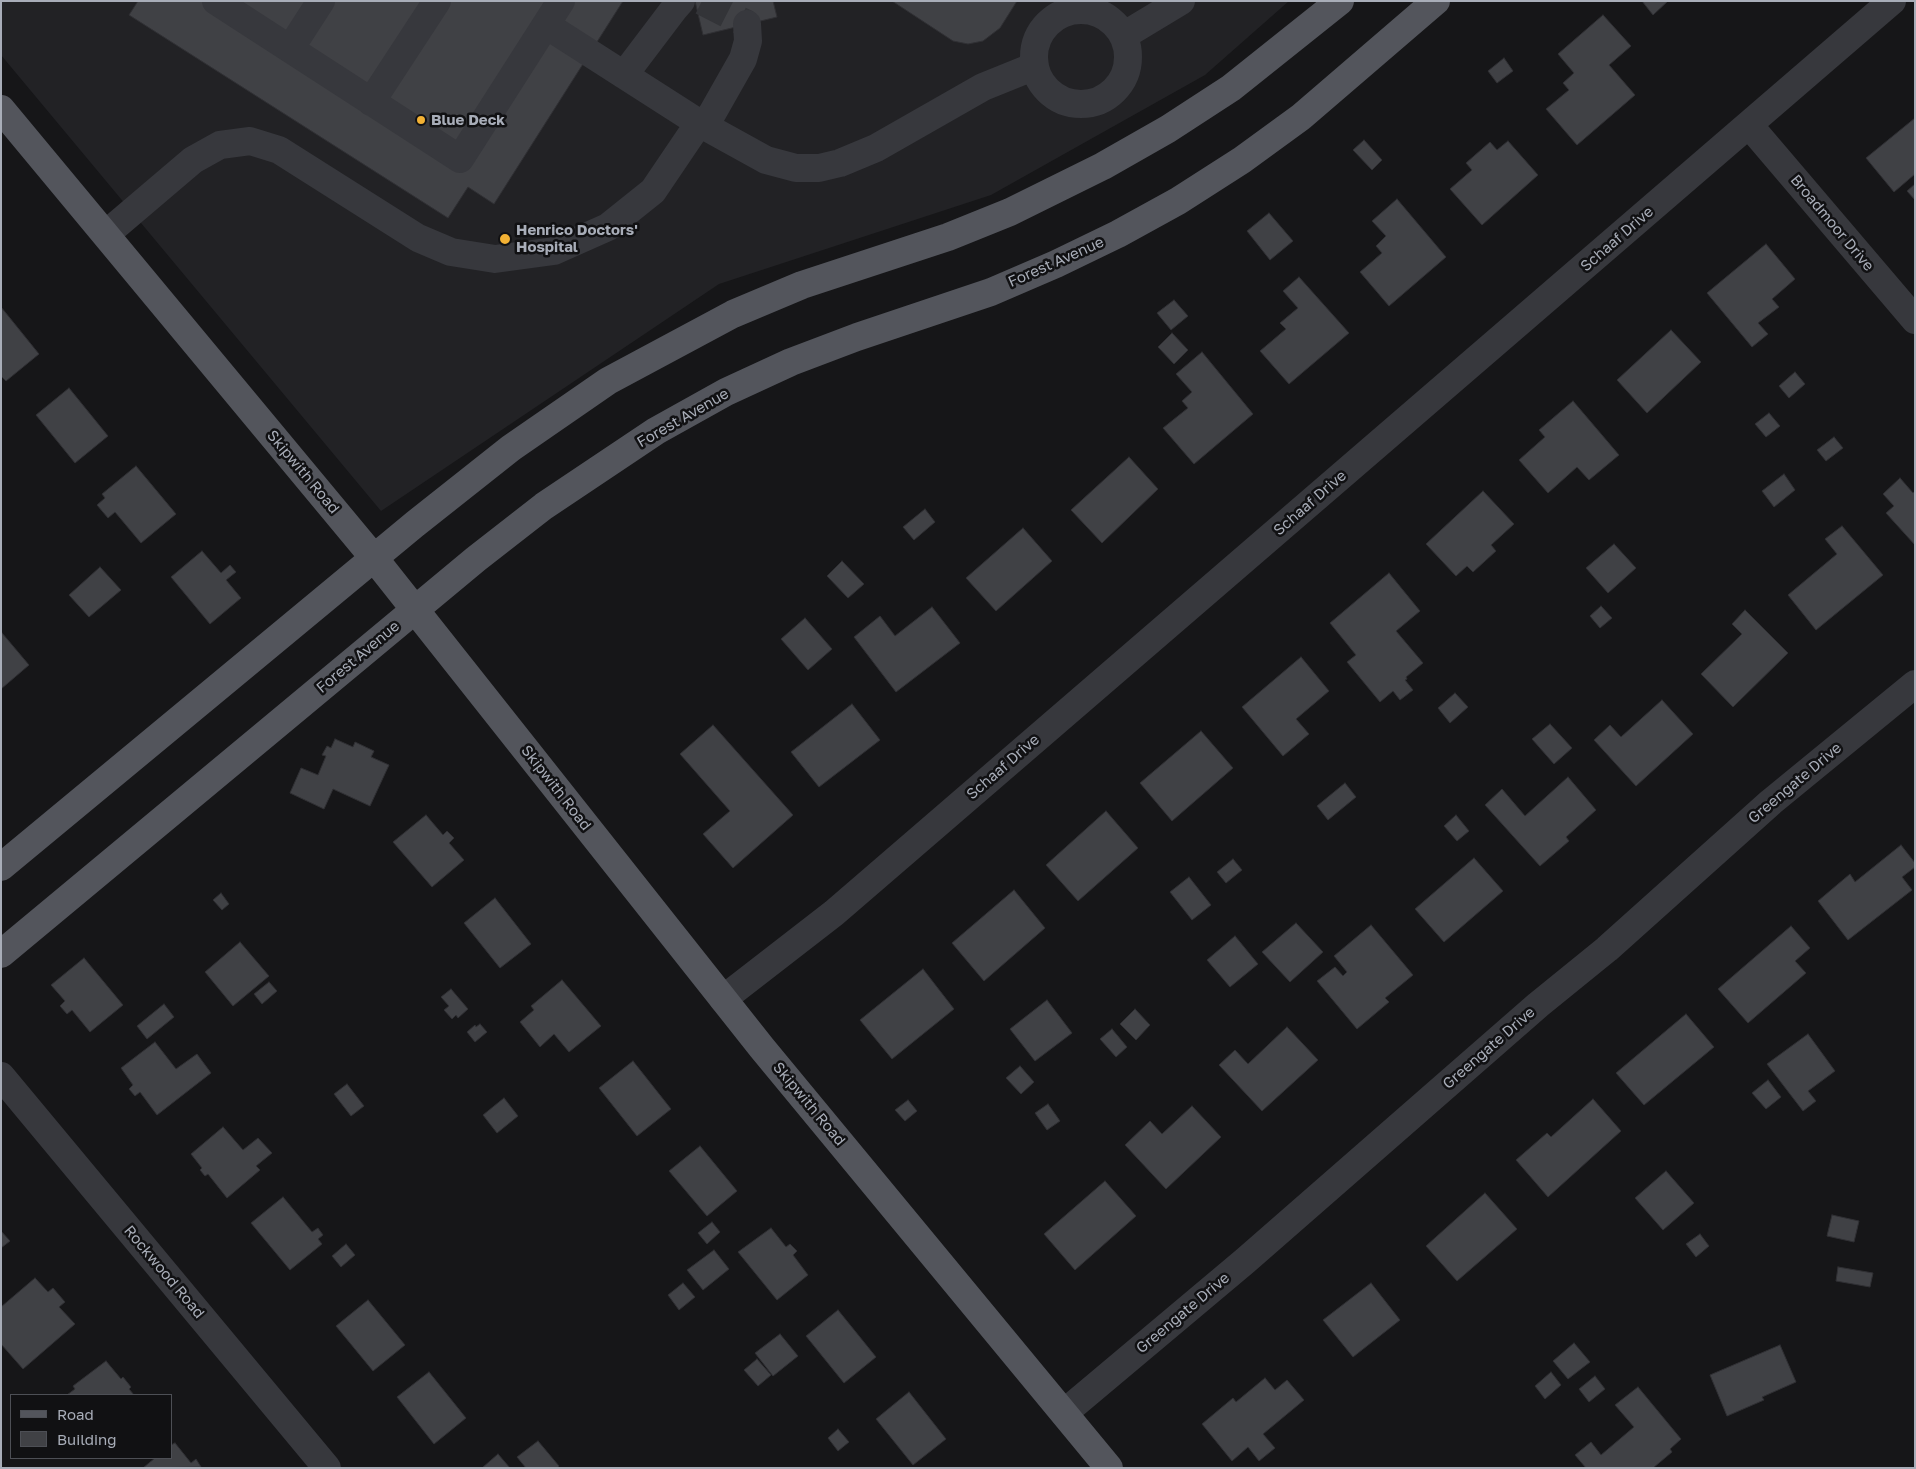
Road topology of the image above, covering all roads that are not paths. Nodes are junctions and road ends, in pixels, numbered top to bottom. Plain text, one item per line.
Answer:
1 (216, 1) edge
2 (321, 1) edge
3 (437, 1) edge
4 (561, 1) edge
5 (682, 1) edge
6 (1181, 1) edge
7 (1340, 1) edge
8 (1436, 1) edge
9 (1892, 1) edge
10 (748, 24) dead end
11 (546, 25) junction
12 (1123, 36) junction
13 (290, 49) junction
14 (1035, 66) junction
15 (624, 75) junction
16 (371, 102) junction
17 (1, 109) edge
18 (702, 124) junction
19 (1750, 125) junction
20 (106, 234) junction
21 (1915, 320) edge
22 (374, 558) junction
23 (415, 610) junction
24 (1915, 684) edge
25 (1, 867) edge
26 (1, 954) edge
27 (723, 998) junction
28 (1, 1076) edge
29 (1064, 1413) junction
30 (327, 1468) edge
31 (1109, 1468) edge

1 - 13 street
2 - 13 street
3 - 16 street
4 - 11 street
5 - 15 street
6 - 12 street
7 - 22 main road
8 - 23 main road, Forest Avenue
9 - 19 street, Schaaf Drive
10 - 18 street
11 - 15 street
11 - 16 street
12 - 14 street
12 - 14 street
13 - 16 street
14 - 18 street
15 - 18 street
17 - 20 main road, Skipwith Road
18 - 20 street
19 - 21 street, Broadmoor Drive
19 - 27 street, Schaaf Drive
20 - 22 main road, Skipwith Road
22 - 23 main road, Skipwith Road
22 - 25 main road
23 - 26 main road, Forest Avenue
23 - 27 main road, Skipwith Road
24 - 29 street, Greengate Drive
27 - 29 main road, Skipwith Road
28 - 30 street, Rockwood Road
29 - 31 main road, Skipwith Road

